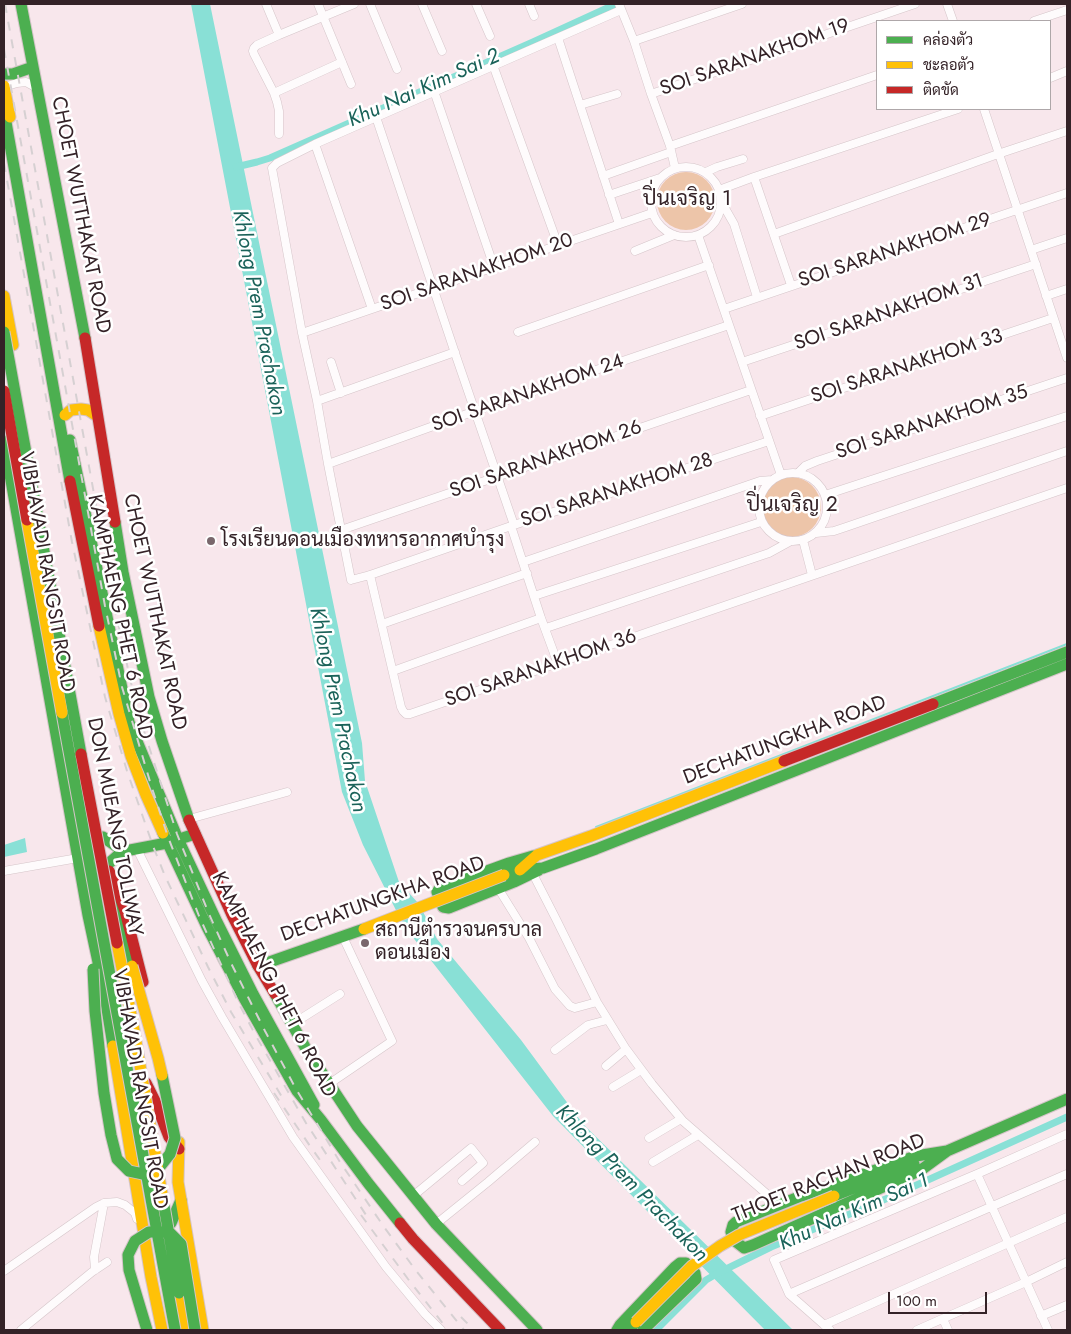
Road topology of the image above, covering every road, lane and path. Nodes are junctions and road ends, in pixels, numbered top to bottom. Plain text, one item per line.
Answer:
1 (21, 4) edge
2 (266, 4) edge
3 (318, 4) edge
4 (354, 4) edge
5 (370, 4) edge
6 (422, 4) edge
7 (476, 4) edge
8 (529, 4) edge
9 (715, 4) edge
10 (742, 4) edge
11 (915, 4) edge
12 (947, 4) edge
13 (620, 7) edge
14 (1067, 10) edge
15 (718, 12) junction
16 (323, 16) junction
17 (534, 16) dead end
18 (953, 20) edge
19 (1037, 20) edge
20 (278, 36) junction
21 (490, 36) dead end
22 (558, 38) junction
23 (634, 41) junction
24 (442, 51) dead end
25 (342, 62) junction
26 (493, 65) junction
27 (33, 67) junction
28 (397, 69) dead end
29 (1067, 72) edge
30 (4, 74) edge
31 (876, 75) edge
32 (1051, 78) edge
33 (351, 84) dead end
34 (4, 86) edge
35 (37, 88) junction
36 (434, 91) junction
37 (274, 93) junction
38 (617, 94) dead end
39 (651, 94) junction
40 (580, 105) junction
41 (4, 110) edge
42 (955, 110) edge
43 (984, 110) edge
44 (376, 117) junction
45 (1067, 131) edge
46 (279, 134) dead end
47 (315, 144) junction
48 (670, 149) junction
49 (998, 154) junction
50 (742, 159) dead end
51 (675, 168) junction
52 (706, 172) junction
53 (603, 176) junction
54 (754, 176) junction
55 (660, 178) junction
56 (719, 190) junction
57 (1067, 193) edge
58 (609, 195) junction
59 (721, 207) junction
60 (1018, 210) junction
61 (652, 213) junction
62 (619, 224) junction
63 (774, 234) junction
64 (674, 235) junction
65 (698, 235) junction
66 (1067, 238) edge
67 (558, 245) junction
68 (1031, 250) junction
69 (636, 251) dead end
70 (1036, 264) junction
71 (709, 265) junction
72 (494, 267) junction
73 (791, 285) junction
74 (433, 288) junction
75 (1067, 290) edge
76 (4, 296) edge
77 (1046, 296) junction
78 (757, 297) junction
79 (372, 309) junction
80 (724, 309) junction
81 (1053, 318) junction
82 (729, 325) junction
83 (4, 332) edge
84 (518, 332) dead end
85 (302, 333) junction
86 (1065, 342) edge
87 (455, 352) junction
88 (1067, 358) edge
89 (331, 362) dead end
90 (742, 362) junction
91 (1067, 378) edge
92 (752, 390) junction
93 (4, 391) edge
94 (341, 393) junction
95 (317, 401) junction
96 (475, 411) junction
97 (65, 414) junction
98 (97, 416) junction
99 (760, 416) junction
100 (1067, 416) edge
101 (4, 441) edge
102 (769, 441) junction
103 (1067, 452) edge
104 (328, 464) junction
105 (798, 473) junction
106 (780, 475) junction
107 (497, 477) junction
108 (772, 480) junction
109 (1067, 488) edge
110 (825, 495) junction
111 (761, 522) junction
112 (512, 525) junction
113 (341, 530) junction
114 (816, 533) junction
115 (804, 540) junction
116 (789, 542) junction
117 (523, 562) junction
118 (527, 573) junction
119 (370, 575) junction
120 (812, 575) junction
121 (534, 596) junction
122 (541, 618) junction
123 (382, 624) junction
124 (546, 628) junction
125 (1067, 652) edge
126 (558, 664) junction
127 (1067, 664) edge
128 (393, 671) junction
129 (937, 708) junction
130 (287, 792) dead end
131 (189, 819) junction
132 (195, 834) junction
133 (103, 837) junction
134 (173, 841) junction
135 (130, 850) junction
136 (538, 855) junction
137 (78, 858) junction
138 (109, 868) junction
139 (520, 870) junction
140 (4, 871) edge
141 (538, 871) junction
142 (498, 888) junction
143 (114, 894) junction
144 (88, 915) junction
145 (343, 937) junction
146 (258, 966) junction
147 (340, 994) dead end
148 (597, 1002) junction
149 (607, 1020) junction
150 (292, 1025) junction
151 (626, 1049) junction
152 (555, 1050) dead end
153 (606, 1066) dead end
154 (642, 1070) junction
155 (146, 1084) junction
156 (329, 1084) junction
157 (613, 1087) dead end
158 (1067, 1099) edge
159 (681, 1119) junction
160 (1067, 1134) edge
161 (698, 1135) junction
162 (649, 1138) dead end
163 (535, 1142) dead end
164 (179, 1149) junction
165 (947, 1151) junction
166 (654, 1162) dead end
167 (977, 1174) junction
168 (1067, 1174) edge
169 (462, 1181) dead end
170 (413, 1196) junction
171 (181, 1200) junction
172 (776, 1202) dead end
173 (104, 1203) junction
174 (992, 1207) junction
175 (1067, 1216) edge
176 (171, 1223) junction
177 (436, 1224) junction
178 (1008, 1243) junction
179 (107, 1262) dead end
180 (1067, 1262) edge
181 (95, 1270) junction
182 (4, 1271) edge
183 (151, 1277) junction
184 (1026, 1282) junction
185 (789, 1294) junction
186 (1067, 1304) edge
187 (1041, 1316) junction
188 (943, 1318) junction
189 (636, 1327) edge
190 (827, 1328) edge
191 (21, 1330) edge
192 (147, 1330) edge
193 (162, 1330) edge
194 (175, 1330) edge
195 (186, 1330) edge
196 (190, 1330) edge
197 (195, 1330) edge
198 (204, 1330) edge
199 (441, 1330) edge
200 (500, 1330) edge
201 (537, 1330) edge
202 (617, 1330) edge
203 (917, 1330) edge
204 (948, 1330) edge
205 (1048, 1330) edge

1 - 27 main road, CHOET WUTTHAKAT ROAD
2 - 20 street
3 - 16 street
4 - 16 street
5 - 28 street
6 - 24 street
7 - 21 street
8 - 17 street
9 - 15 street
10 - 15 street
11 - 39 street, SOI SARANAKHOM 19
12 - 18 street
13 - 22 street
13 - 23 street
14 - 19 street
15 - 23 street
16 - 20 street
16 - 25 street
20 - 37 street
22 - 26 street
22 - 40 street
23 - 39 street
25 - 33 street
25 - 37 street
26 - 36 street
26 - 67 street
27 - 30 main road
27 - 35 main road, CHOET WUTTHAKAT ROAD
29 - 32 street
31 - 48 street
34 - 35 street
34 - 97 main road, KAMPHAENG PHET 6 ROAD
35 - 98 main road, CHOET WUTTHAKAT ROAD
36 - 44 street
36 - 72 street
37 - 46 street
38 - 40 street
39 - 48 street
40 - 53 street
41 - 134 main road, KAMPHAENG PHET 6 ROAD
42 - 54 street
43 - 49 street
44 - 47 street
44 - 74 street
45 - 49 street
47 - 79 street
47 - 85 street
48 - 51 street
48 - 53 street
49 - 60 street
49 - 63 street
50 - 52 street
51 - 52 street
51 - 55 street
52 - 56 street
53 - 58 street
54 - 56 street
54 - 63 street
55 - 58 street
55 - 61 street
56 - 59 street
57 - 60 street, SOI SARANAKHOM 29
58 - 62 street
59 - 65 street
59 - 78 street
60 - 68 street
60 - 73 street, SOI SARANAKHOM 29
61 - 62 street, SOI SARANAKHOM 20
61 - 64 street
62 - 67 street, SOI SARANAKHOM 20
63 - 73 street
64 - 65 street
64 - 69 street
65 - 71 street
66 - 68 street
67 - 72 street, SOI SARANAKHOM 20
68 - 70 street
70 - 77 street
70 - 90 street, SOI SARANAKHOM 31
71 - 80 street
71 - 84 street
72 - 74 street, SOI SARANAKHOM 20
73 - 78 street, SOI SARANAKHOM 29
74 - 79 street, SOI SARANAKHOM 20
74 - 87 street
75 - 77 street
76 - 133 main road, VIBHAVADI RANGSIT ROAD
77 - 81 street
78 - 80 street, SOI SARANAKHOM 29
79 - 85 street, SOI SARANAKHOM 20
80 - 82 street
81 - 86 street
81 - 99 street, SOI SARANAKHOM 33
82 - 90 street
82 - 96 street, SOI SARANAKHOM 24
83 - 195 main road, DON MUEANG TOLLWAY, bridge
85 - 95 street
86 - 88 street
87 - 94 street
87 - 96 street
89 - 94 street
90 - 92 street
91 - 105 street, SOI SARANAKHOM 35
92 - 99 street
92 - 107 street, SOI SARANAKHOM 26
93 - 194 main road, DON MUEANG TOLLWAY, bridge
94 - 95 street
95 - 104 street
96 - 104 street, SOI SARANAKHOM 24
96 - 107 street
97 - 98 main road
97 - 134 main road, KAMPHAENG PHET 6 ROAD
98 - 131 main road, CHOET WUTTHAKAT ROAD
99 - 102 street
100 - 110 street
101 - 137 main road, VIBHAVADI RANGSIT ROAD
102 - 106 street
102 - 112 street, SOI SARANAKHOM 28
103 - 114 street
104 - 113 street
105 - 106 street
105 - 110 street
106 - 108 street
107 - 112 street
107 - 113 street, SOI SARANAKHOM 26
108 - 111 street
108 - 117 street
109 - 120 street, SOI SARANAKHOM 36
110 - 114 street
111 - 116 street
111 - 121 street
112 - 117 street
112 - 119 street, SOI SARANAKHOM 28
113 - 119 street, SOI SARANAKHOM 28
114 - 115 street
115 - 116 street
115 - 120 street
116 - 124 street
117 - 118 street
118 - 121 street
118 - 123 street
119 - 123 street, SOI SARANAKHOM 36
120 - 126 street, SOI SARANAKHOM 36
121 - 122 street
122 - 124 street
122 - 128 street
123 - 128 street, SOI SARANAKHOM 36
124 - 126 street
125 - 129 main road, DECHATUNGKHA ROAD
126 - 128 street, SOI SARANAKHOM 36
127 - 129 main road, DECHATUNGKHA ROAD
129 - 136 main road, DECHATUNGKHA ROAD
129 - 141 main road, DECHATUNGKHA ROAD
130 - 131 street
131 - 132 main road, CHOET WUTTHAKAT ROAD
132 - 134 main road
132 - 146 main road, CHOET WUTTHAKAT ROAD
133 - 135 main road
133 - 138 main road, VIBHAVADI RANGSIT ROAD
134 - 135 main road
134 - 200 main road, KAMPHAENG PHET 6 ROAD
135 - 138 main road
135 - 199 street
136 - 139 main road, DECHATUNGKHA ROAD
136 - 142 main road
137 - 140 street
137 - 144 main road, VIBHAVADI RANGSIT ROAD
138 - 143 main road, VIBHAVADI RANGSIT ROAD
138 - 164 main road, VIBHAVADI RANGSIT ROAD
139 - 141 main road, DECHATUNGKHA ROAD
139 - 145 main road, DECHATUNGKHA ROAD, bridge
141 - 142 main road
141 - 148 street
142 - 148 street
143 - 144 main road, bridge
143 - 155 main road, VIBHAVADI RANGSIT ROAD
144 - 183 main road, VIBHAVADI RANGSIT ROAD
145 - 146 main road, DECHATUNGKHA ROAD
145 - 156 street
146 - 150 main road, CHOET WUTTHAKAT ROAD
147 - 150 street
148 - 149 street
149 - 151 street
149 - 152 street
150 - 156 main road, CHOET WUTTHAKAT ROAD
151 - 153 street
151 - 154 street
154 - 157 street
154 - 159 street
155 - 164 main road
155 - 176 main road, VIBHAVADI RANGSIT ROAD
156 - 170 main road, CHOET WUTTHAKAT ROAD
158 - 165 main road, THOET RACHAN ROAD
159 - 161 street
159 - 162 street
160 - 167 street
161 - 166 street
161 - 172 street
163 - 177 street
164 - 171 main road, VIBHAVADI RANGSIT ROAD
165 - 165 main road
165 - 189 main road, THOET RACHAN ROAD, bridge
167 - 174 street
167 - 185 street
168 - 174 street
169 - 170 street
170 - 177 main road, CHOET WUTTHAKAT ROAD
171 - 176 main road
171 - 198 main road, VIBHAVADI RANGSIT ROAD
173 - 181 street
173 - 182 street
173 - 183 street
174 - 178 street
174 - 185 street
175 - 178 street
176 - 196 main road, VIBHAVADI RANGSIT ROAD
177 - 201 main road, CHOET WUTTHAKAT ROAD
178 - 184 street
178 - 190 street
179 - 181 street
180 - 184 street
181 - 191 street
183 - 193 main road, VIBHAVADI RANGSIT ROAD
184 - 187 street
184 - 188 street
185 - 190 street
186 - 187 street
187 - 205 street
188 - 203 street
188 - 204 street
189 - 202 main road
192 - 197 main road, bridge

